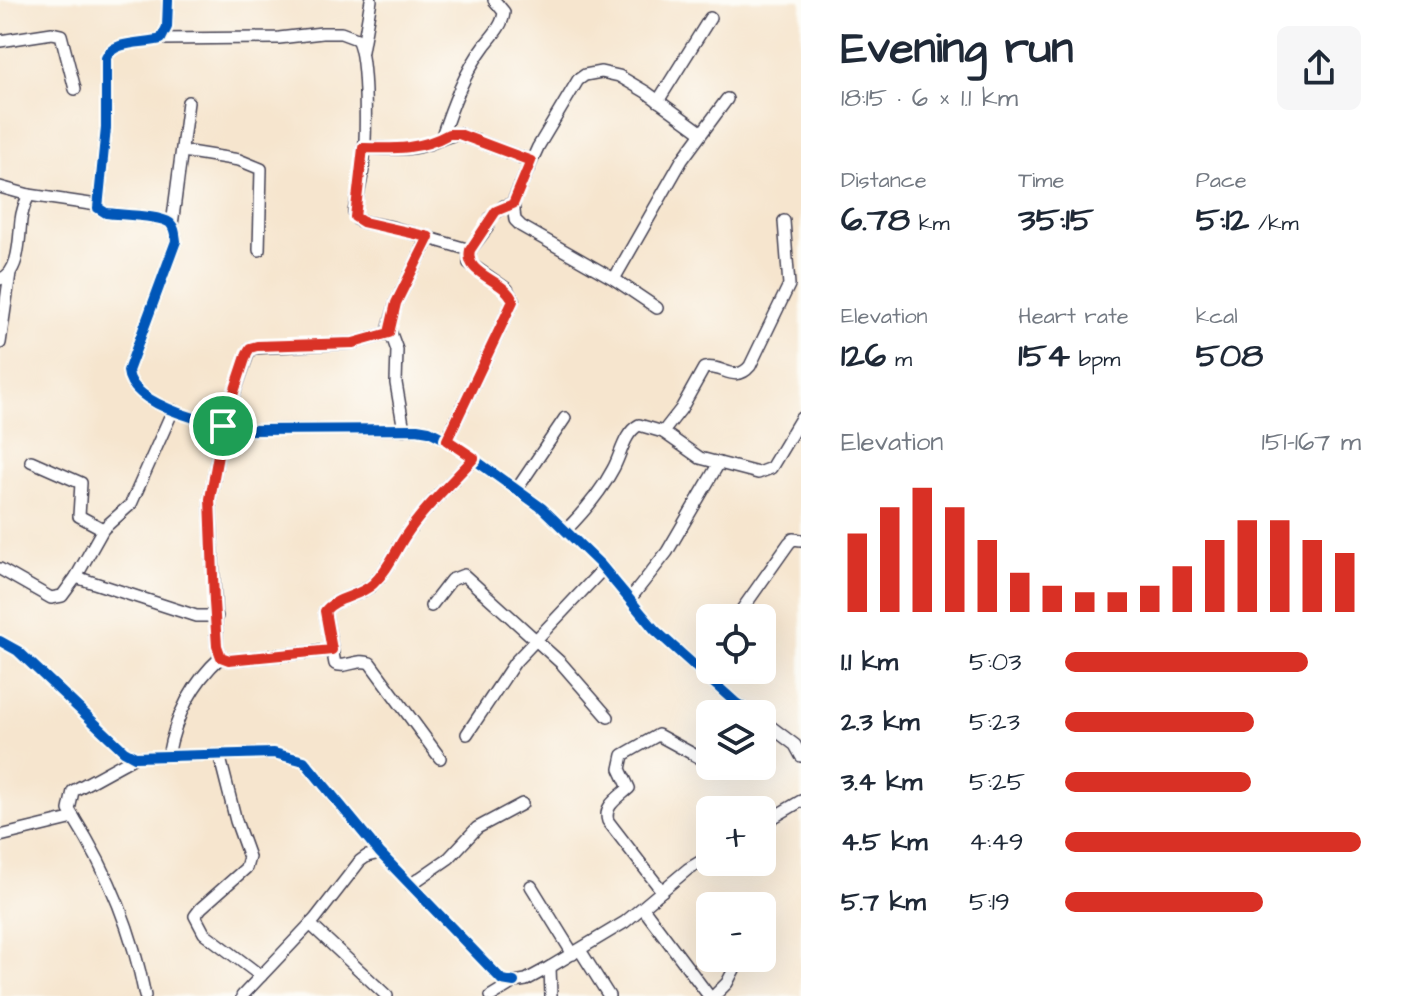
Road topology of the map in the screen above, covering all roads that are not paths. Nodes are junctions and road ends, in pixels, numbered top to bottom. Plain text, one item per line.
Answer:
1 (168, 0) edge
2 (371, 0) edge
3 (494, 0) edge
4 (710, 18) dead end
5 (161, 39) junction
6 (0, 41) edge
7 (362, 52) junction
8 (75, 89) dead end
9 (727, 99) dead end
10 (658, 101) junction
11 (188, 102) dead end
12 (701, 132) junction
13 (441, 139) junction
14 (363, 148) junction
15 (183, 151) junction
16 (531, 161) junction
17 (0, 187) edge
18 (29, 195) junction
19 (513, 204) junction
20 (97, 205) junction
21 (784, 221) dead end
22 (172, 225) junction
23 (429, 237) junction
24 (259, 250) dead end
25 (470, 250) junction
26 (5, 276) edge
27 (614, 279) junction
28 (657, 308) dead end
29 (389, 333) junction
30 (0, 343) edge
31 (173, 410) junction
32 (565, 418) dead end
33 (801, 418) edge
34 (223, 426) junction
35 (404, 430) junction
36 (663, 432) junction
37 (447, 440) junction
38 (474, 458) junction
39 (31, 461) dead end
40 (719, 463) junction
41 (517, 489) junction
42 (103, 529) junction
43 (565, 531) junction
44 (801, 540) edge
45 (604, 568) junction
46 (0, 569) edge
47 (76, 577) junction
48 (630, 599) junction
49 (746, 604) edge
50 (431, 606) dead end
51 (217, 616) junction
52 (537, 640) junction
53 (0, 641) edge
54 (332, 650) junction
55 (221, 657) junction
56 (696, 664) edge
57 (716, 684) edge
58 (733, 700) edge
59 (608, 717) dead end
60 (776, 731) edge
61 (467, 734) dead end
62 (219, 754) junction
63 (168, 756) junction
64 (696, 756) edge
65 (801, 756) edge
66 (135, 757) junction
67 (440, 758) dead end
68 (801, 801) edge
69 (522, 804) dead end
70 (776, 816) edge
71 (74, 818) junction
72 (0, 836) edge
73 (380, 853) junction
74 (696, 866) edge
75 (410, 885) junction
76 (531, 886) dead end
77 (662, 891) junction
78 (643, 908) junction
79 (310, 924) junction
80 (577, 952) junction
81 (550, 967) junction
82 (733, 972) edge
83 (261, 976) junction
84 (514, 982) junction
85 (246, 995) edge
86 (145, 996) edge
87 (387, 996) edge
88 (491, 996) edge
89 (551, 996) edge
90 (609, 996) edge
91 (712, 996) edge

1 - 5 street
2 - 7 street
3 - 13 street
4 - 10 street
5 - 7 street
5 - 20 street
6 - 8 street
7 - 14 street
9 - 12 street
10 - 12 street
10 - 16 street
11 - 15 street
12 - 27 street
13 - 14 street
13 - 16 street
14 - 23 street
15 - 22 street
15 - 24 street
16 - 19 street
17 - 18 street
18 - 20 street
18 - 26 street
19 - 25 street
19 - 27 street
20 - 22 street
21 - 36 street
22 - 31 street
23 - 25 street
23 - 29 street
25 - 37 street
26 - 30 street
27 - 28 street
29 - 34 street
29 - 35 street
31 - 34 street
31 - 42 street
32 - 41 street
33 - 40 street
34 - 35 street
34 - 51 street
35 - 37 street
36 - 40 street
36 - 43 street
37 - 38 street
38 - 41 street
38 - 54 street
39 - 42 street
40 - 48 street
41 - 43 street
42 - 47 street
43 - 45 street
44 - 49 street
45 - 48 street
45 - 52 street
46 - 47 street
47 - 51 street
48 - 56 street
50 - 52 street
51 - 55 street
52 - 59 street
52 - 61 street
53 - 66 street
54 - 55 street
54 - 67 street
55 - 63 street
57 - 58 street
60 - 65 street
62 - 63 street
62 - 73 street
62 - 83 street
63 - 66 street
64 - 77 street
66 - 71 street
68 - 70 street
69 - 75 street
71 - 72 street
71 - 86 street
73 - 75 street
73 - 79 street
74 - 77 street
75 - 84 street
76 - 80 street
77 - 78 street
78 - 80 street
78 - 91 street
79 - 83 street
79 - 87 street
80 - 81 street
80 - 90 street
81 - 84 street
81 - 89 street
82 - 91 street
83 - 85 street
84 - 88 street

